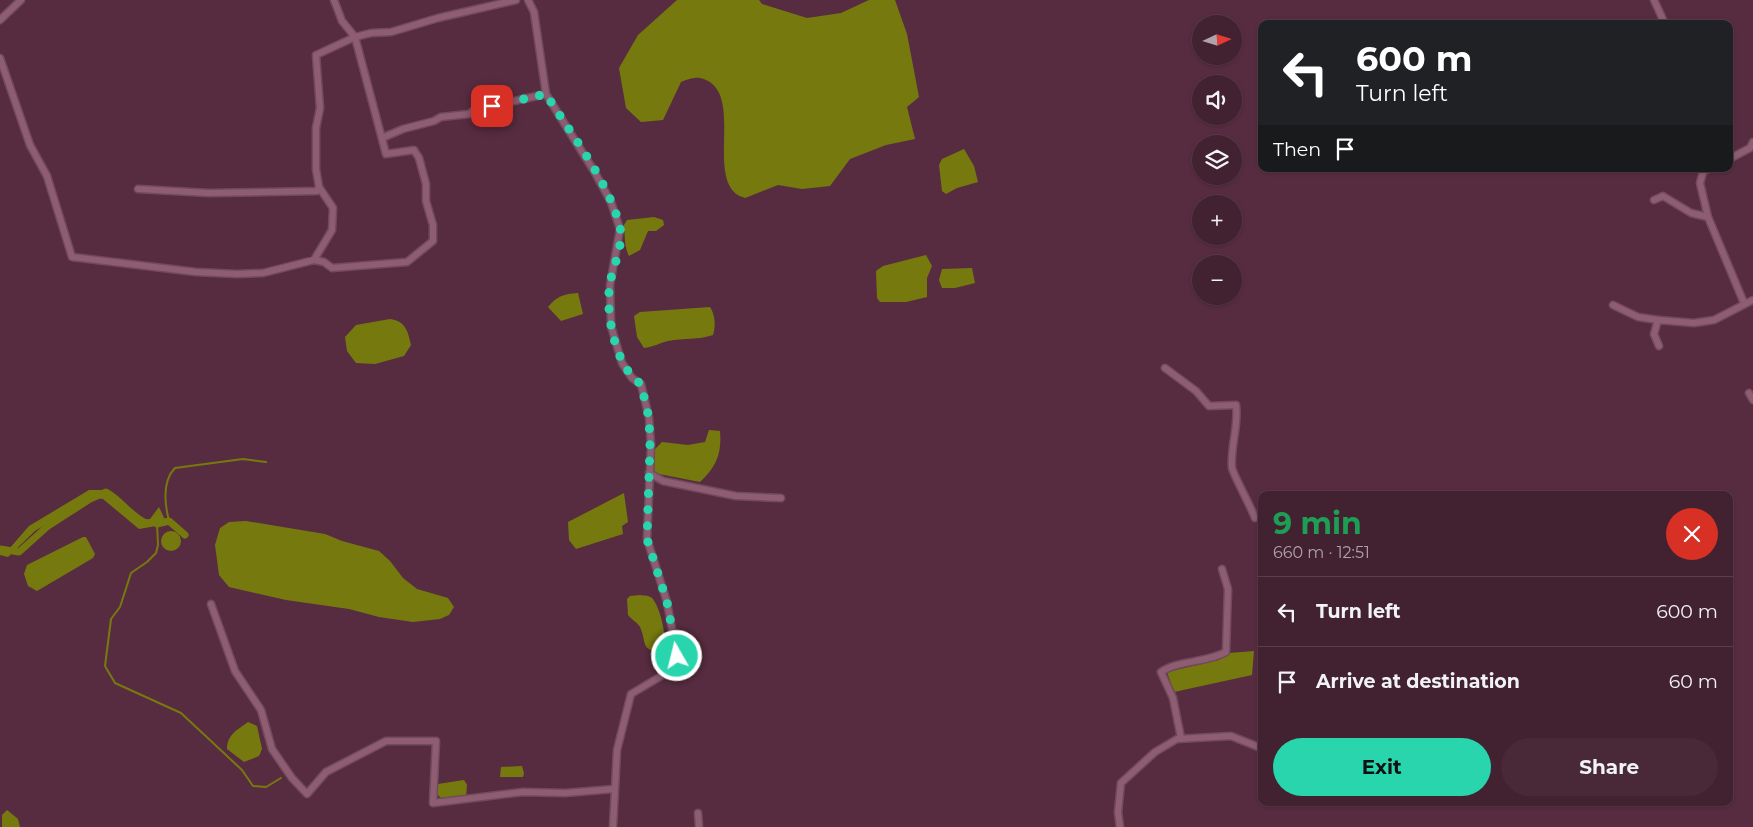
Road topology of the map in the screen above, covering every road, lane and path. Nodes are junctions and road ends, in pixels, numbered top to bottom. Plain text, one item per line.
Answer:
1 (21, 0) edge
2 (334, 0) edge
3 (516, 0) edge
4 (528, 0) edge
5 (1654, 0) edge
6 (0, 20) edge
7 (1663, 20) edge
8 (355, 37) junction
9 (0, 58) edge
10 (546, 94) junction
11 (382, 138) junction
12 (1753, 142) edge
13 (1733, 157) edge
14 (1704, 172) edge
15 (319, 187) junction
16 (138, 189) dead end
17 (1654, 200) dead end
18 (1708, 217) junction
19 (314, 260) junction
20 (1753, 300) edge
21 (1744, 303) junction
22 (1613, 305) dead end
23 (1658, 320) junction
24 (1659, 346) dead end
25 (1166, 368) dead end
26 (1749, 393) dead end
27 (1753, 400) edge
28 (649, 473) junction
29 (781, 498) dead end
30 (1255, 518) dead end
31 (1222, 569) dead end
32 (211, 604) dead end
33 (1180, 738) junction
34 (1258, 747) edge
35 (614, 789) junction
36 (698, 813) dead end
37 (614, 827) edge
38 (699, 827) edge
39 (1120, 827) edge

1 - 6 street
2 - 8 street
3 - 8 street
4 - 10 street
5 - 7 street
8 - 11 street
8 - 15 street
9 - 19 street
10 - 11 street
10 - 28 street
11 - 19 street
12 - 13 street
14 - 18 street
15 - 16 street
15 - 19 street
17 - 18 street
18 - 21 street
20 - 21 street
21 - 23 street
22 - 23 street
23 - 24 street
25 - 30 street
26 - 27 street
28 - 29 street
28 - 35 street
31 - 33 street
32 - 35 street
33 - 34 street
33 - 39 street
35 - 37 street
36 - 38 street

